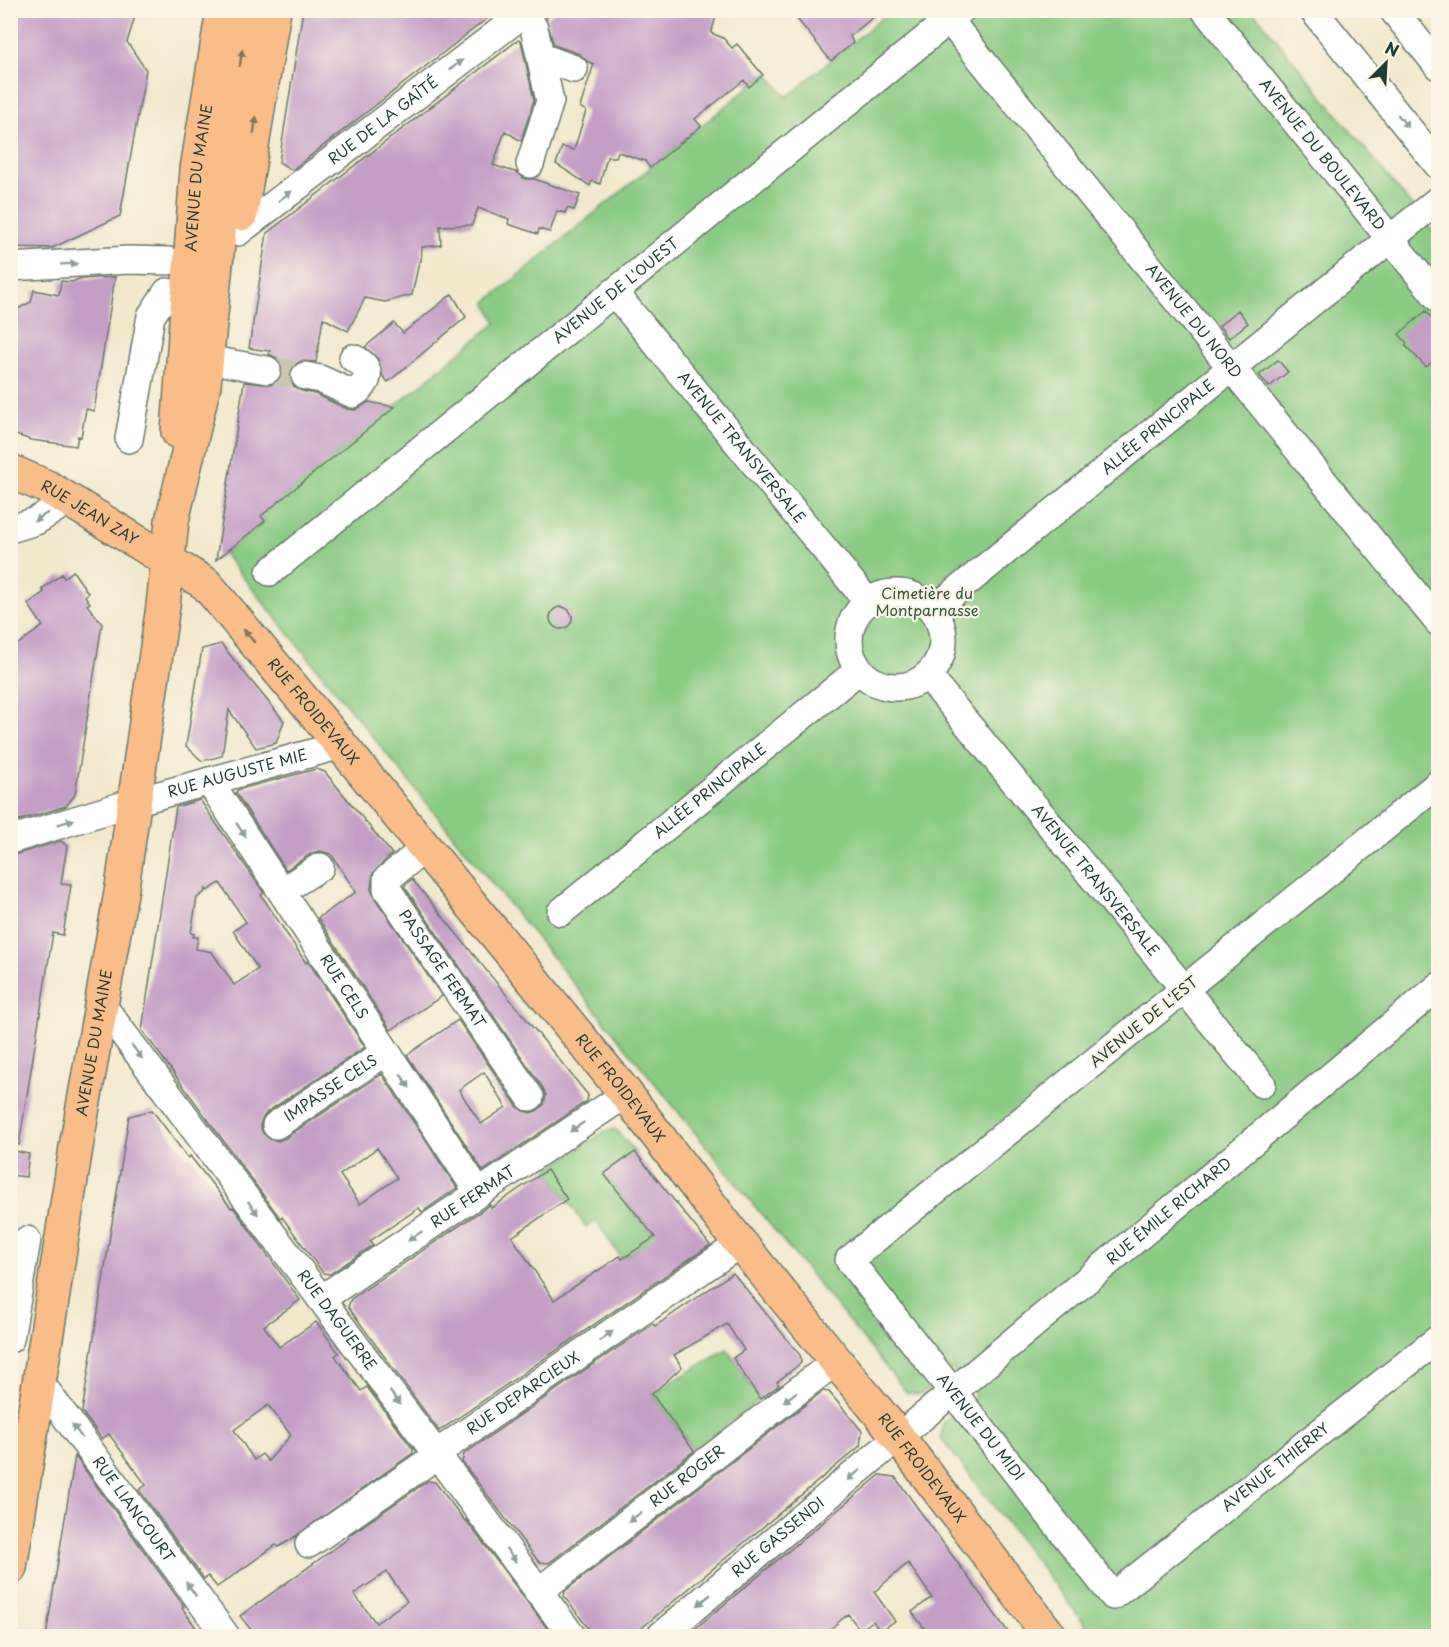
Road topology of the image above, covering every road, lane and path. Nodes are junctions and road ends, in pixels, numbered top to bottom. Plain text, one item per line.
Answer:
1 (203, 10) edge
2 (224, 10) edge
3 (249, 10) edge
4 (274, 10) edge
5 (1205, 10) edge
6 (1393, 10) edge
7 (526, 12) edge
8 (1317, 12) edge
9 (955, 15) edge
10 (541, 57) junction
11 (1438, 66) edge
12 (574, 69) dead end
13 (530, 164) dead end
14 (1438, 165) edge
15 (1438, 200) edge
16 (238, 232) junction
17 (1390, 239) junction
18 (10, 267) edge
19 (168, 276) junction
20 (614, 292) junction
21 (1438, 298) edge
22 (210, 325) junction
23 (194, 353) junction
24 (353, 358) dead end
25 (1231, 367) junction
26 (267, 370) tunnel mouth
27 (305, 376) tunnel mouth
28 (129, 439) dead end
29 (10, 471) edge
30 (69, 500) junction
31 (10, 528) edge
32 (166, 560) junction
33 (270, 572) dead end
34 (868, 602) junction
35 (933, 610) junction
36 (1438, 622) edge
37 (859, 670) junction
38 (928, 676) junction
39 (341, 745) junction
40 (209, 781) junction
41 (1438, 784) edge
42 (134, 802) junction
43 (10, 840) edge
44 (425, 848) junction
45 (320, 867) dead end
46 (282, 891) junction
47 (561, 912) dead end
48 (1438, 987) edge
49 (1184, 989) junction
50 (102, 1005) junction
51 (386, 1052) junction
52 (1262, 1084) dead end
53 (626, 1094) junction
54 (530, 1096) dead end
55 (276, 1125) dead end
56 (479, 1193) junction
57 (19, 1238) edge
58 (741, 1243) junction
59 (60, 1248) junction
60 (849, 1260) joint
61 (321, 1299) junction
62 (10, 1339) edge
63 (1438, 1339) edge
64 (836, 1361) junction
65 (40, 1382) junction
66 (953, 1392) junction
67 (899, 1437) junction
68 (437, 1454) junction
69 (309, 1544) dead end
70 (10, 1568) edge
71 (538, 1592) junction
72 (1113, 1596) joint
73 (226, 1636) edge
74 (572, 1636) edge
75 (660, 1636) edge
76 (1050, 1636) edge

1 - 19 main road, AVENUE DU MAINE
2 - 23 main road, AVENUE DU MAINE
22 -> 3 main road, AVENUE DU MAINE
16 -> 4 main road, AVENUE DU MAINE
5 - 17 street, AVENUE DU BOULEVARD
6 - 11 street
7 - 10 street
16 -> 7 street, RUE DE LA GAÎTÉ
8 -> 14 street
9 - 20 street, AVENUE DE L'OUEST
9 - 25 street, AVENUE DU NORD
10 - 12 street
10 - 13 street
15 - 17 street, ALLÉE PRINCIPALE
16 - 22 main road, AVENUE DU MAINE
17 - 21 street, AVENUE DU BOULEVARD
17 - 25 street, ALLÉE PRINCIPALE
18 -> 19 street
19 - 23 main road, AVENUE DU MAINE
19 - 28 street, AVENUE DU MAINE
20 - 33 street, AVENUE DE L'OUEST
20 - 34 street, AVENUE TRANSVERSALE
22 - 23 main road, AVENUE DU MAINE
23 - 26 street
23 - 32 main road, AVENUE DU MAINE
24 - 27 street
25 - 35 street, ALLÉE PRINCIPALE
25 - 36 street, AVENUE DU NORD
29 - 30 main road, RUE JEAN ZAY
30 -> 31 street
30 - 32 main road, RUE JEAN ZAY
39 -> 32 main road, RUE FROIDEVAUX
32 - 42 main road, AVENUE DU MAINE
34 - 35 street
34 - 37 street
35 - 38 street
37 - 38 street
37 - 47 street, ALLÉE PRINCIPALE
38 - 49 street, AVENUE TRANSVERSALE
39 - 40 street, RUE AUGUSTE MIE
39 - 44 main road, RUE FROIDEVAUX
40 - 42 street, RUE AUGUSTE MIE
40 -> 46 street, RUE CELS
41 - 49 street, AVENUE DE L'EST
43 -> 42 street, RUE AUGUSTE MIE
42 - 50 main road, AVENUE DU MAINE
44 - 53 main road, RUE FROIDEVAUX
44 - 54 street, PASSAGE FERMAT
45 - 46 street
46 - 51 street, RUE CELS
48 - 66 street, RUE ÉMILE RICHARD
49 - 52 street, AVENUE TRANSVERSALE
49 - 60 street, AVENUE DE L'EST
50 - 59 main road, AVENUE DU MAINE
50 -> 61 street, RUE DAGUERRE
51 - 55 street, IMPASSE CELS
51 -> 56 street, RUE CELS
53 -> 56 street, RUE FERMAT
53 - 58 main road, RUE FROIDEVAUX
56 -> 61 street, RUE FERMAT
57 - 59 street
57 - 62 street
58 - 64 main road, RUE FROIDEVAUX
68 -> 58 street, RUE DEPARCIEUX
59 - 65 main road, AVENUE DU MAINE
60 - 66 street, AVENUE DU MIDI
61 -> 68 street, RUE DAGUERRE
63 - 72 street, AVENUE THIERRY
64 - 67 main road, RUE FROIDEVAUX
64 -> 71 street, RUE ROGER
65 - 70 main road, AVENUE DU MAINE
73 -> 65 street, RUE LIANCOURT
66 - 67 street, RUE ÉMILE RICHARD
66 - 72 street, AVENUE DU MIDI
67 -> 75 street, RUE GASSENDI
67 - 76 main road, RUE FROIDEVAUX
68 - 69 street, RUE DEPARCIEUX
68 -> 71 street, RUE DAGUERRE
71 - 74 street, RUE DAGUERRE

